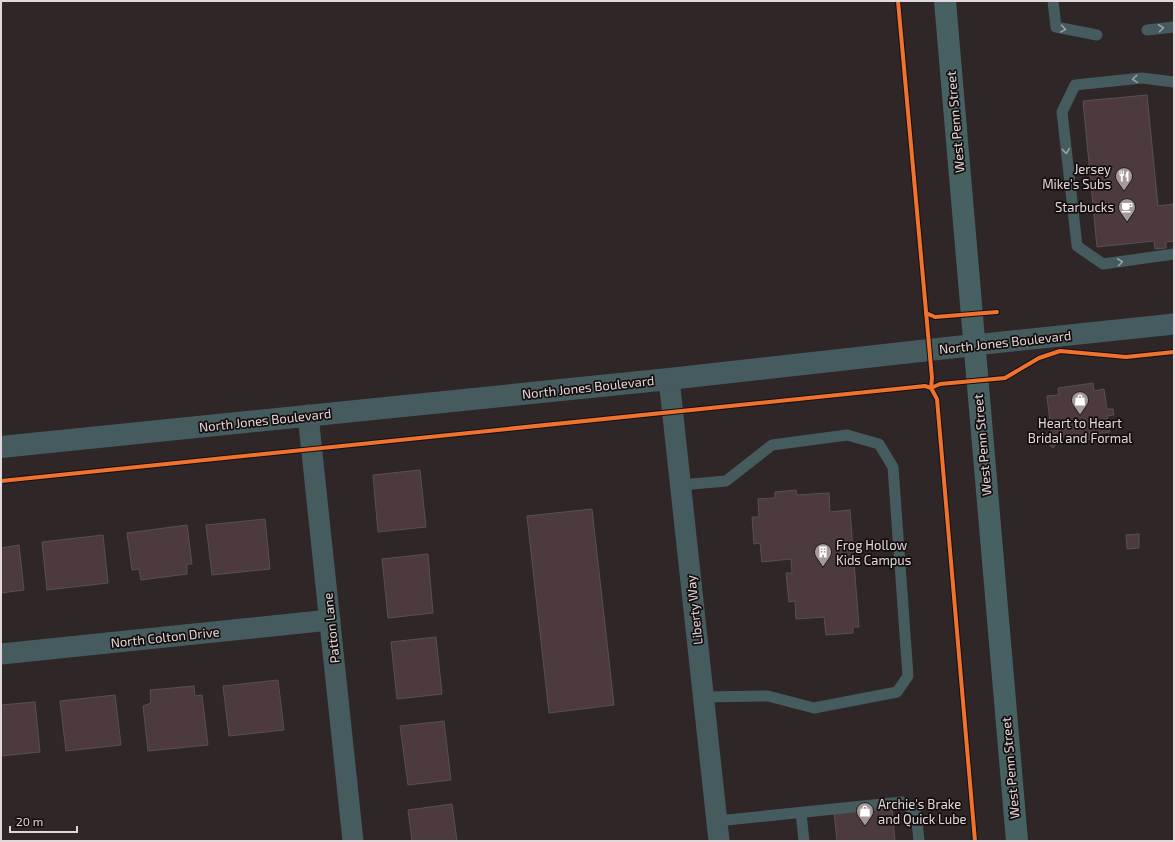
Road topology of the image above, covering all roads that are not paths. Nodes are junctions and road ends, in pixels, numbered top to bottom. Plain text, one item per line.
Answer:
1 (946, 1) edge
2 (1053, 1) edge
3 (1174, 27) edge
4 (1147, 30) dead end
5 (1097, 34) dead end
6 (1174, 82) edge
7 (1174, 254) edge
8 (1174, 324) edge
9 (974, 345) junction
10 (670, 379) junction
11 (308, 416) junction
12 (1, 447) edge
13 (681, 485) junction
14 (330, 620) junction
15 (1, 654) edge
16 (703, 697) junction
17 (801, 812) junction
18 (718, 831) edge
19 (352, 841) edge
20 (804, 841) edge
21 (919, 841) edge
22 (1016, 841) edge

1 - 9 main road, West Penn Street
2 -> 5 lane
4 -> 3 lane
6 -> 7 lane
8 - 9 street, North Jones Boulevard
9 - 10 street, North Jones Boulevard
9 - 22 main road, West Penn Street
10 - 11 street, North Jones Boulevard
10 - 13 street, Liberty Way
11 - 12 street, North Jones Boulevard
11 - 14 street, Patton Lane
13 - 16 street, Liberty Way
13 - 16 lane
14 - 15 street, North Colton Drive
14 - 19 street, Patton Lane
16 - 18 street, Liberty Way
17 - 18 lane
17 - 20 lane
17 - 21 lane

